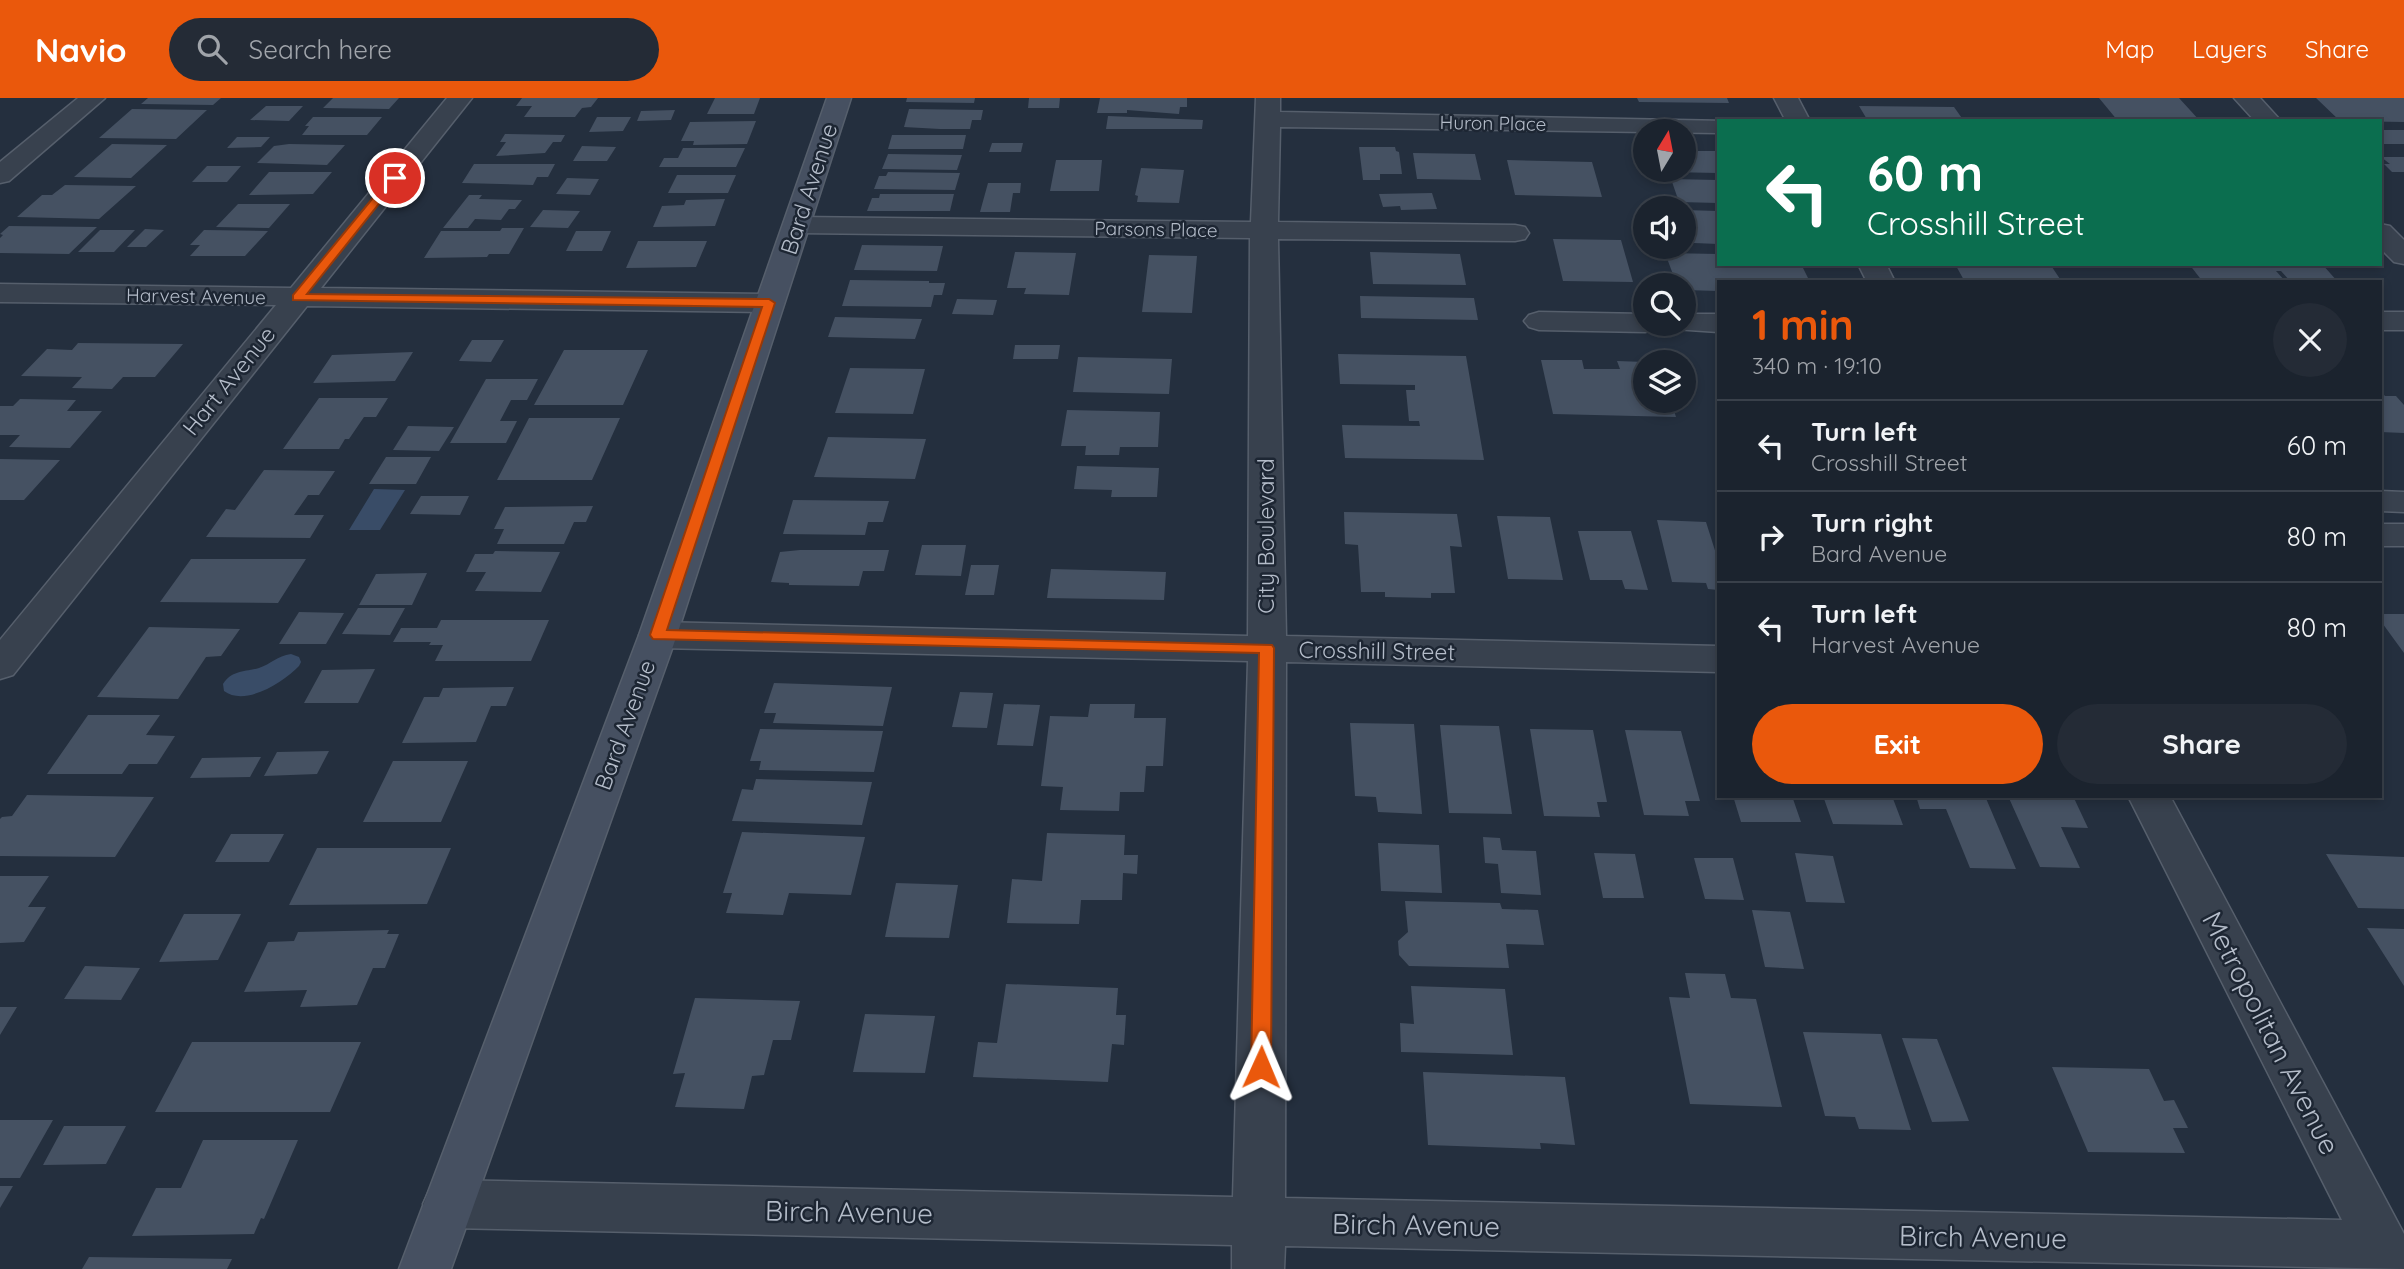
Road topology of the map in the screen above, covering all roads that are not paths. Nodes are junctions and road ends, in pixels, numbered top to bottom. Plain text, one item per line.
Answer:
1 (93, 98) edge
2 (460, 98) edge
3 (839, 98) edge
4 (1786, 98) edge
5 (2246, 98) edge
6 (1268, 109) edge
7 (1797, 119) edge
8 (2267, 119) edge
9 (1717, 126) edge
10 (0, 175) edge
11 (798, 225) junction
12 (1264, 230) junction
13 (1515, 233) dead end
14 (2382, 234) edge
15 (2404, 256) edge
16 (0, 293) edge
17 (298, 297) junction
18 (769, 303) junction
19 (1539, 321) dead end
20 (2382, 321) edge
21 (2404, 321) edge
22 (1633, 323) edge
23 (1696, 323) edge
24 (1717, 323) edge
25 (2382, 501) edge
26 (2404, 502) edge
27 (2382, 535) edge
28 (2404, 535) edge
29 (658, 635) junction
30 (1267, 648) junction
31 (1717, 659) edge
32 (0, 666) edge
33 (2149, 798) edge
34 (449, 1204) junction
35 (1259, 1245) edge
36 (2389, 1257) edge
37 (425, 1269) edge

1 - 10 street
2 - 17 street, Hart Avenue
3 - 11 street, Bard Avenue
4 - 7 street
5 - 8 street
6 - 9 street, Huron Place
6 - 12 street, City Boulevard
11 - 12 street, Parsons Place
11 - 18 street, Bard Avenue
12 - 13 street, Parsons Place
12 - 30 street, City Boulevard
14 - 15 street
16 - 17 street, Harvest Avenue
17 - 18 street, Harvest Avenue
17 - 32 street, Hart Avenue
18 - 29 street, Bard Avenue
19 - 22 street
20 - 21 street
23 - 24 street
25 - 26 street
27 - 28 street
29 - 30 street, Crosshill Street
29 - 34 street, Bard Avenue
30 - 31 street, Crosshill Street
30 - 35 street, City Boulevard
33 - 36 street, Metropolitan Avenue
34 - 35 street, Birch Avenue
34 - 37 street, Bard Avenue
35 - 36 street, Birch Avenue

